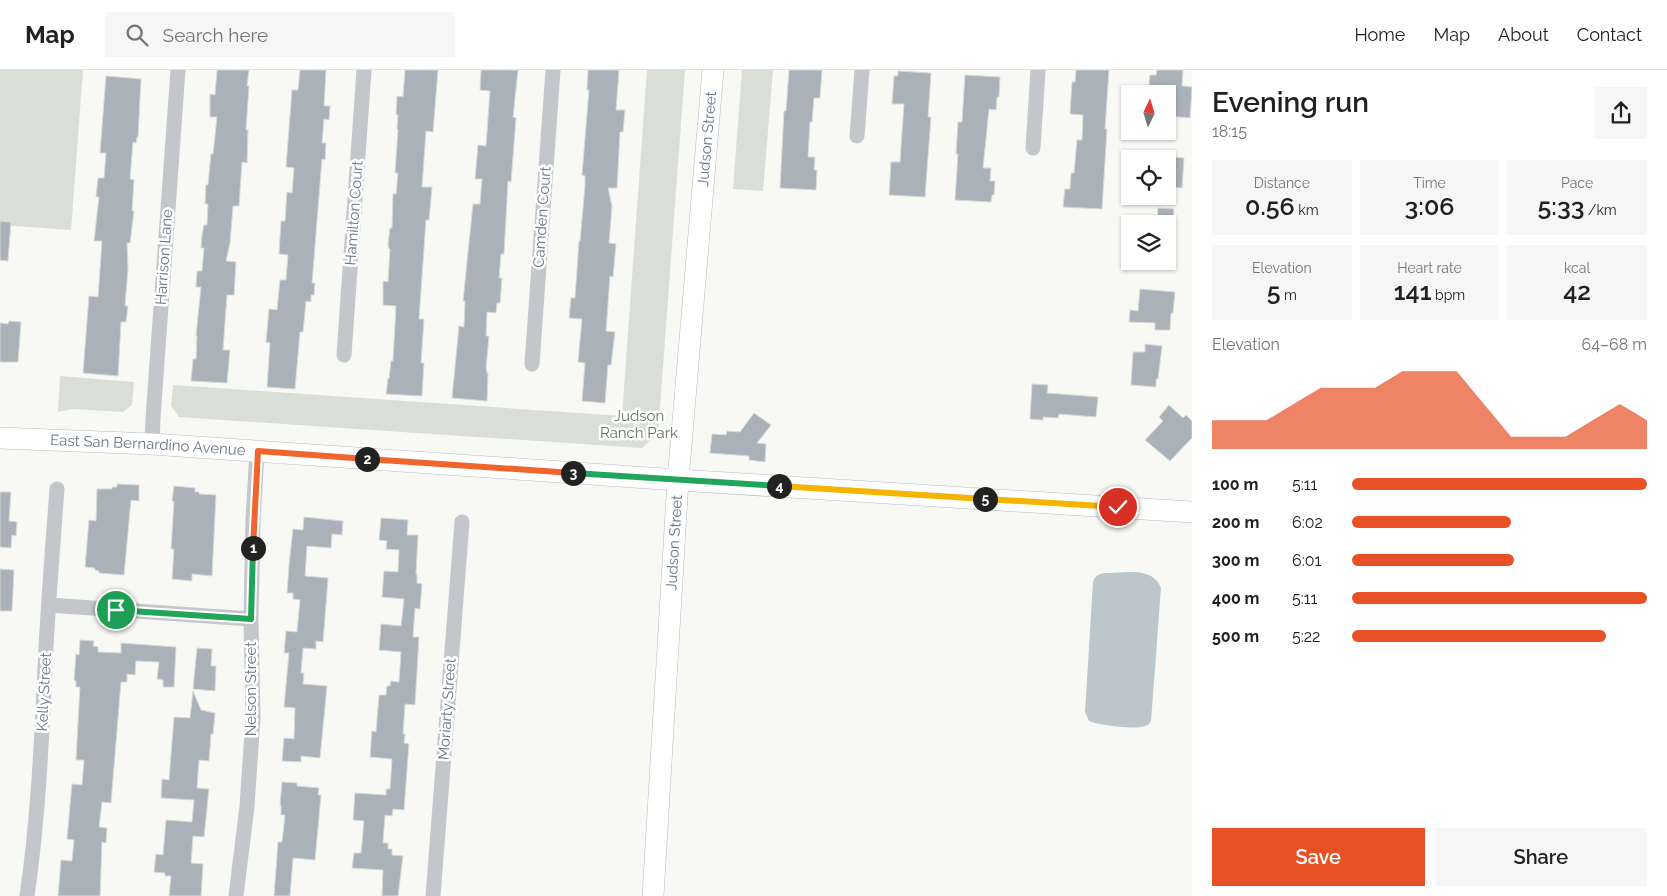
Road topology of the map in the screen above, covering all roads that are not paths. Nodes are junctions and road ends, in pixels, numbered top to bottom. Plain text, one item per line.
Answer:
1 (178, 70) edge
2 (364, 70) edge
3 (553, 70) edge
4 (713, 70) edge
5 (862, 70) edge
6 (1038, 70) edge
7 (857, 136) dead end
8 (1033, 148) dead end
9 (344, 355) dead end
10 (532, 364) dead end
11 (0, 438) edge
12 (152, 444) junction
13 (258, 451) junction
14 (678, 480) junction
15 (57, 488) dead end
16 (1192, 512) edge
17 (462, 522) dead end
18 (48, 605) junction
19 (251, 619) junction
20 (27, 896) edge
21 (236, 896) edge
22 (433, 896) edge
23 (653, 896) edge

1 - 12 street, Harrison Lane
2 - 9 street, Hamilton Court
3 - 10 street, Camden Court
4 - 14 street, Judson Street
5 - 7 street
6 - 8 street
11 - 12 street, East San Bernardino Avenue
12 - 13 street, East San Bernardino Avenue
13 - 14 street, East San Bernardino Avenue
13 - 19 street, Nelson Street
14 - 16 street, East San Bernardino Avenue
14 - 23 street, Judson Street
15 - 18 street, Kelly Street
17 - 22 street, Moriarty Street
18 - 19 street
18 - 20 street, Kelly Street
19 - 21 street, Nelson Street

